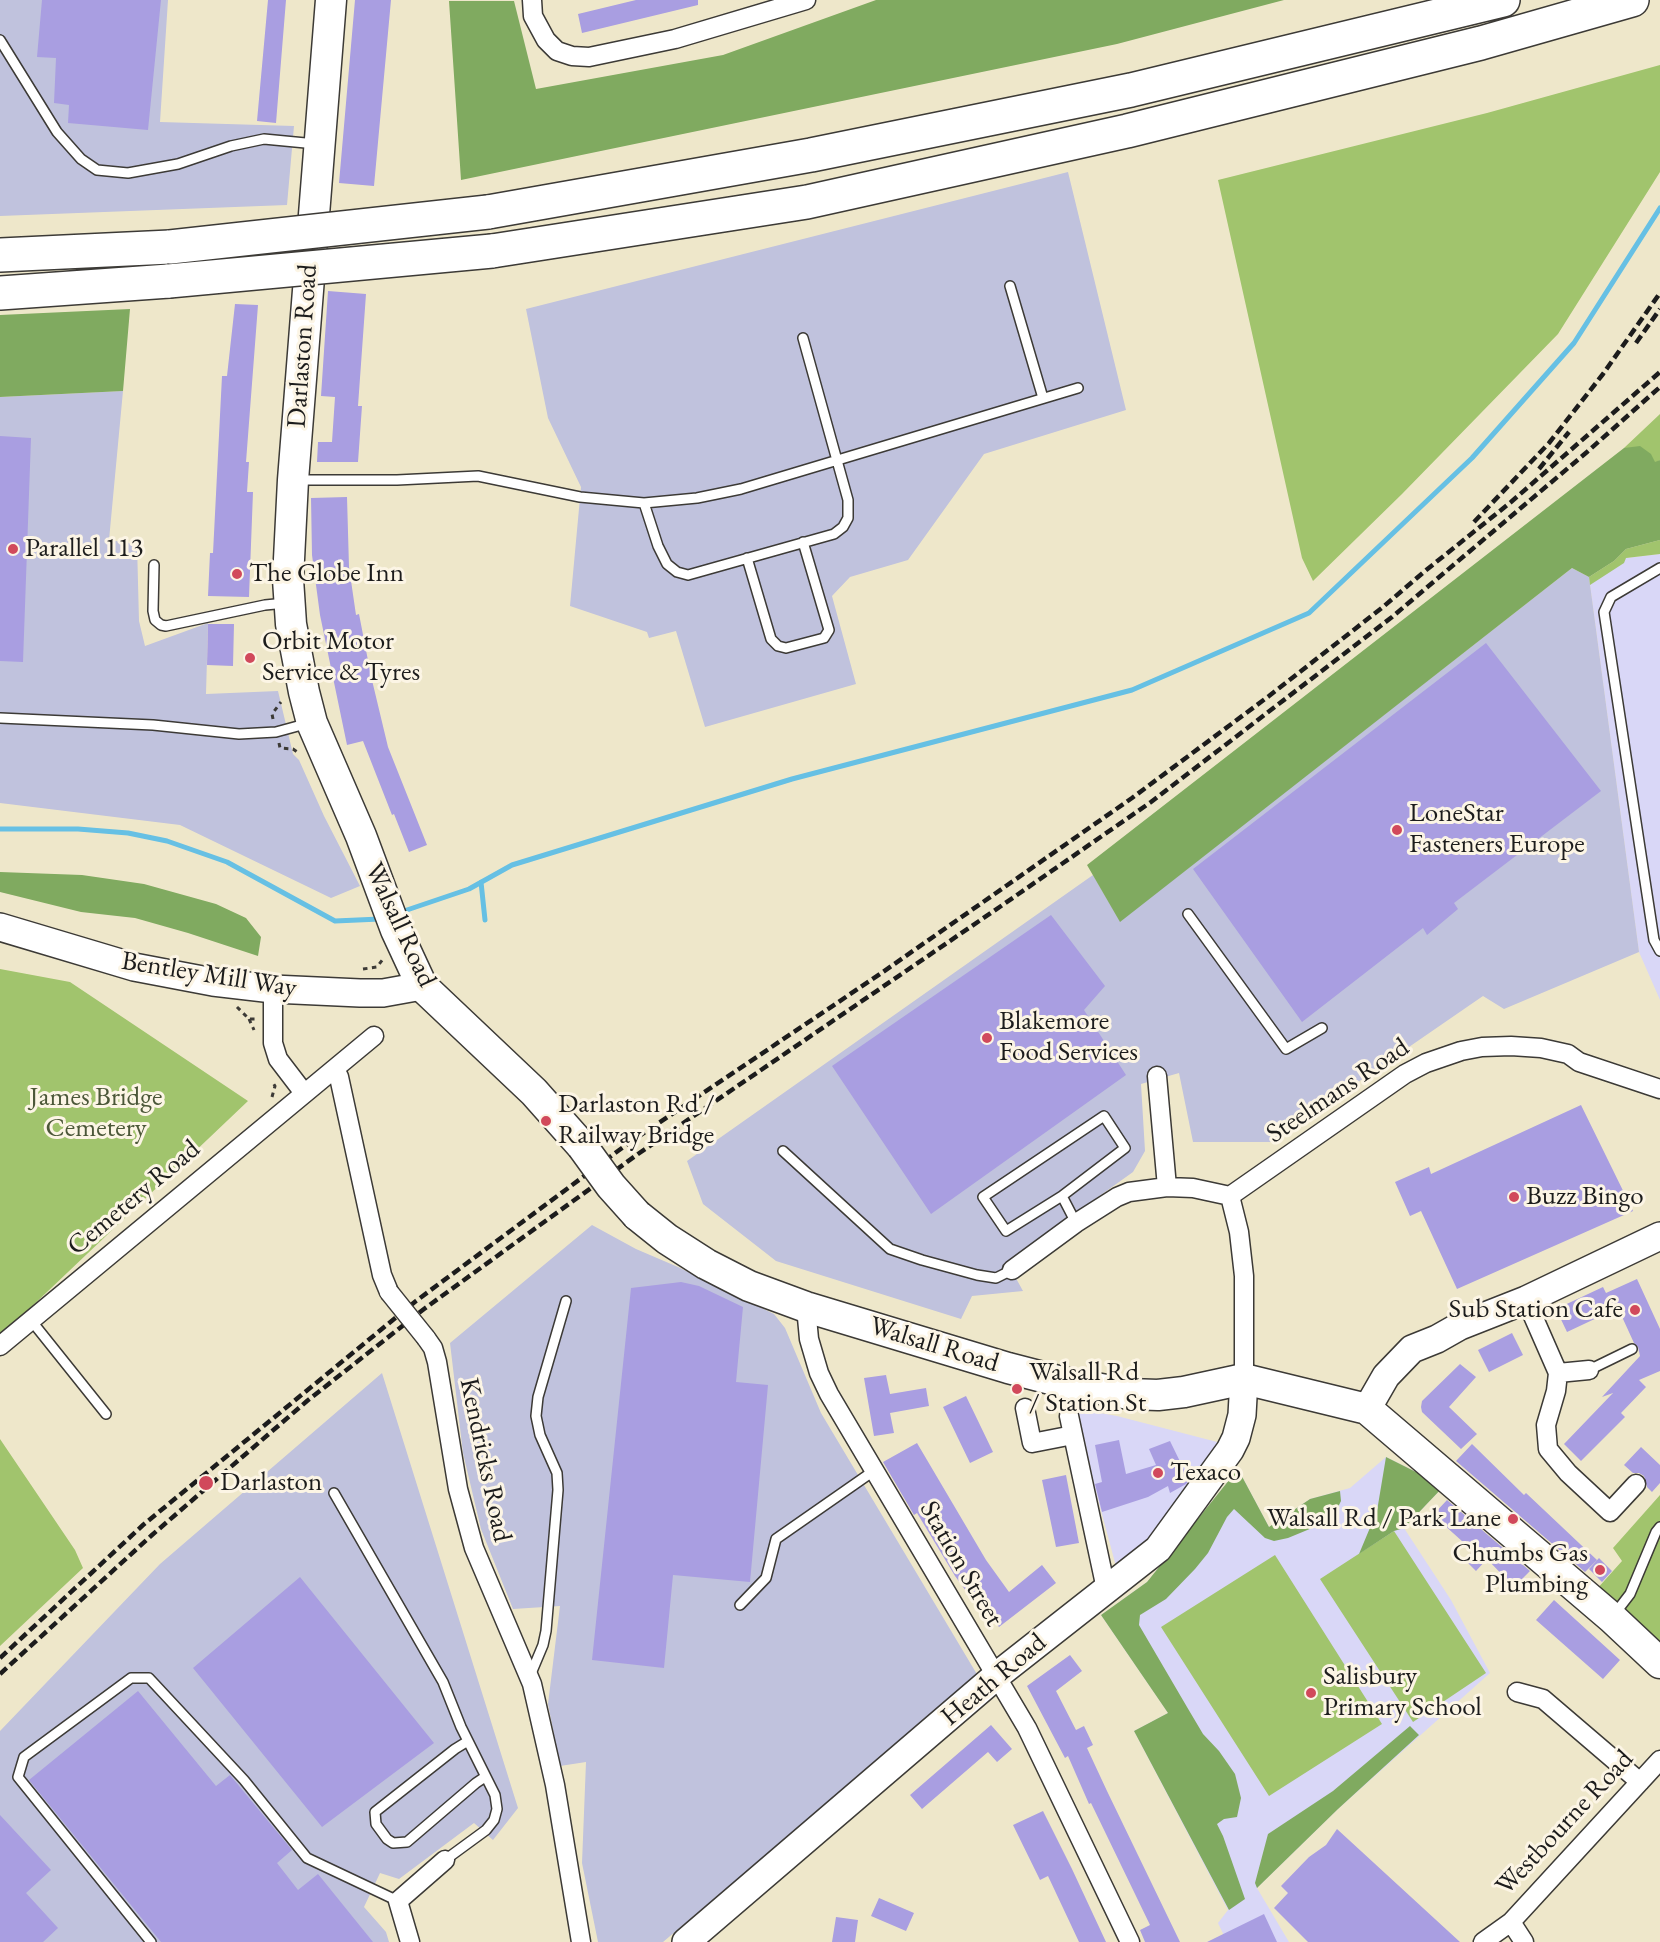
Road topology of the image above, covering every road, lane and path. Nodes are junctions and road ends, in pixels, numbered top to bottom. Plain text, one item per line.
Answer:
1 (331, 0) edge
2 (532, 0) edge
3 (806, 0) edge
4 (1503, 0) edge
5 (1632, 0) edge
6 (0, 40) edge
7 (319, 144) junction
8 (0, 255) edge
9 (1010, 286) dead end
10 (0, 293) edge
11 (803, 338) dead end
12 (1078, 388) dead end
13 (1043, 398) junction
14 (838, 459) junction
15 (293, 480) junction
16 (644, 503) junction
17 (803, 542) junction
18 (747, 558) junction
19 (154, 565) dead end
20 (1660, 568) edge
21 (288, 603) junction
22 (304, 692) joint
23 (0, 718) edge
24 (312, 723) junction
25 (1188, 914) dead end
26 (0, 927) edge
27 (391, 944) junction
28 (1660, 951) edge
29 (361, 970) dead end
30 (423, 986) junction
31 (273, 989) junction
32 (1322, 1028) dead end
33 (374, 1036) dead end
34 (335, 1069) junction
35 (1157, 1076) dead end
36 (1660, 1089) edge
37 (303, 1093) junction
38 (783, 1151) dead end
39 (1167, 1187) junction
40 (1062, 1196) junction
41 (1230, 1196) junction
42 (1076, 1222) junction
43 (1660, 1236) edge
44 (1012, 1270) joint
45 (1526, 1300) junction
46 (566, 1301) dead end
47 (806, 1307) junction
48 (30, 1319) junction
49 (0, 1346) edge
50 (1632, 1349) dead end
51 (1589, 1370) joint
52 (1558, 1373) junction
53 (1244, 1379) junction
54 (1025, 1408) dead end
55 (1367, 1409) junction
56 (106, 1414) dead end
57 (1069, 1416) dead end
58 (1073, 1435) junction
59 (874, 1470) junction
60 (1636, 1484) dead end
61 (334, 1493) dead end
62 (1660, 1527) edge
63 (1106, 1589) junction
64 (740, 1605) dead end
65 (1612, 1618) junction
66 (1660, 1663) edge
67 (995, 1677) junction
68 (529, 1678) junction
69 (1517, 1692) dead end
70 (468, 1741) junction
71 (1660, 1760) edge
72 (485, 1777) junction
73 (1640, 1782) junction
74 (445, 1860) joint
75 (398, 1901) junction
76 (1511, 1922) junction
77 (151, 1942) edge
78 (410, 1942) edge
79 (581, 1942) edge
80 (686, 1942) edge
81 (1130, 1942) edge
82 (1483, 1942) edge
83 (1524, 1942) edge

1 - 7 main road, Darlaston Road
2 - 3 street
4 - 8 highway, bridge
5 - 10 highway, bridge
6 - 7 lane
7 - 15 main road, Darlaston Road
9 - 13 lane
11 - 14 lane
12 - 13 lane
13 - 14 lane
14 - 16 lane
14 - 17 lane
15 - 16 lane
15 - 21 main road, Darlaston Road
16 - 18 lane
17 - 18 lane
17 - 18 lane
19 - 21 lane
20 - 28 lane
21 - 22 main road, Darlaston Road
22 - 24 main road, Walsall Road
23 - 24 lane
24 - 27 main road, Walsall Road
25 - 32 lane
26 - 31 street, Bentley Mill Way
27 - 29 path
27 - 30 main road, Walsall Road
30 - 31 street, Bentley Mill Way
30 - 47 main road, Walsall Road, bridge
31 - 37 street
33 - 34 street, Cemetery Road
34 - 37 street, Cemetery Road
34 - 68 street, Kendricks Road, bridge
35 - 39 street
36 - 41 street, Steelmans Road
37 - 48 street, Cemetery Road
38 - 44 lane
39 - 41 street
39 - 42 street
40 - 40 lane
40 - 42 lane
41 - 53 street
42 - 44 street
43 - 45 street
45 - 52 street
45 - 55 street
46 - 68 lane
47 - 53 main road, Walsall Road
47 - 59 street, Station Street
48 - 49 street, Cemetery Road
48 - 56 lane
50 - 51 lane
51 - 52 street
52 - 60 street
53 - 55 main road, Walsall Road
53 - 63 street, Heath Road
54 - 58 street
55 - 65 main road, Walsall Road
57 - 58 street
58 - 63 street
59 - 64 lane
59 - 67 street, Station Street
61 - 70 lane
62 - 65 lane
63 - 67 street, Heath Road
65 - 66 main road, Walsall Road
67 - 80 street, Heath Road
67 - 81 street, Station Street
68 - 79 street, Kendricks Road
69 - 73 street
70 - 72 lane
70 - 72 lane
71 - 73 street, Westbourne Road
72 - 74 lane
73 - 76 street, Westbourne Road
74 - 75 street
75 - 77 lane
75 - 78 street
76 - 82 street, Westbourne Road
76 - 83 street, Westbourne Road

